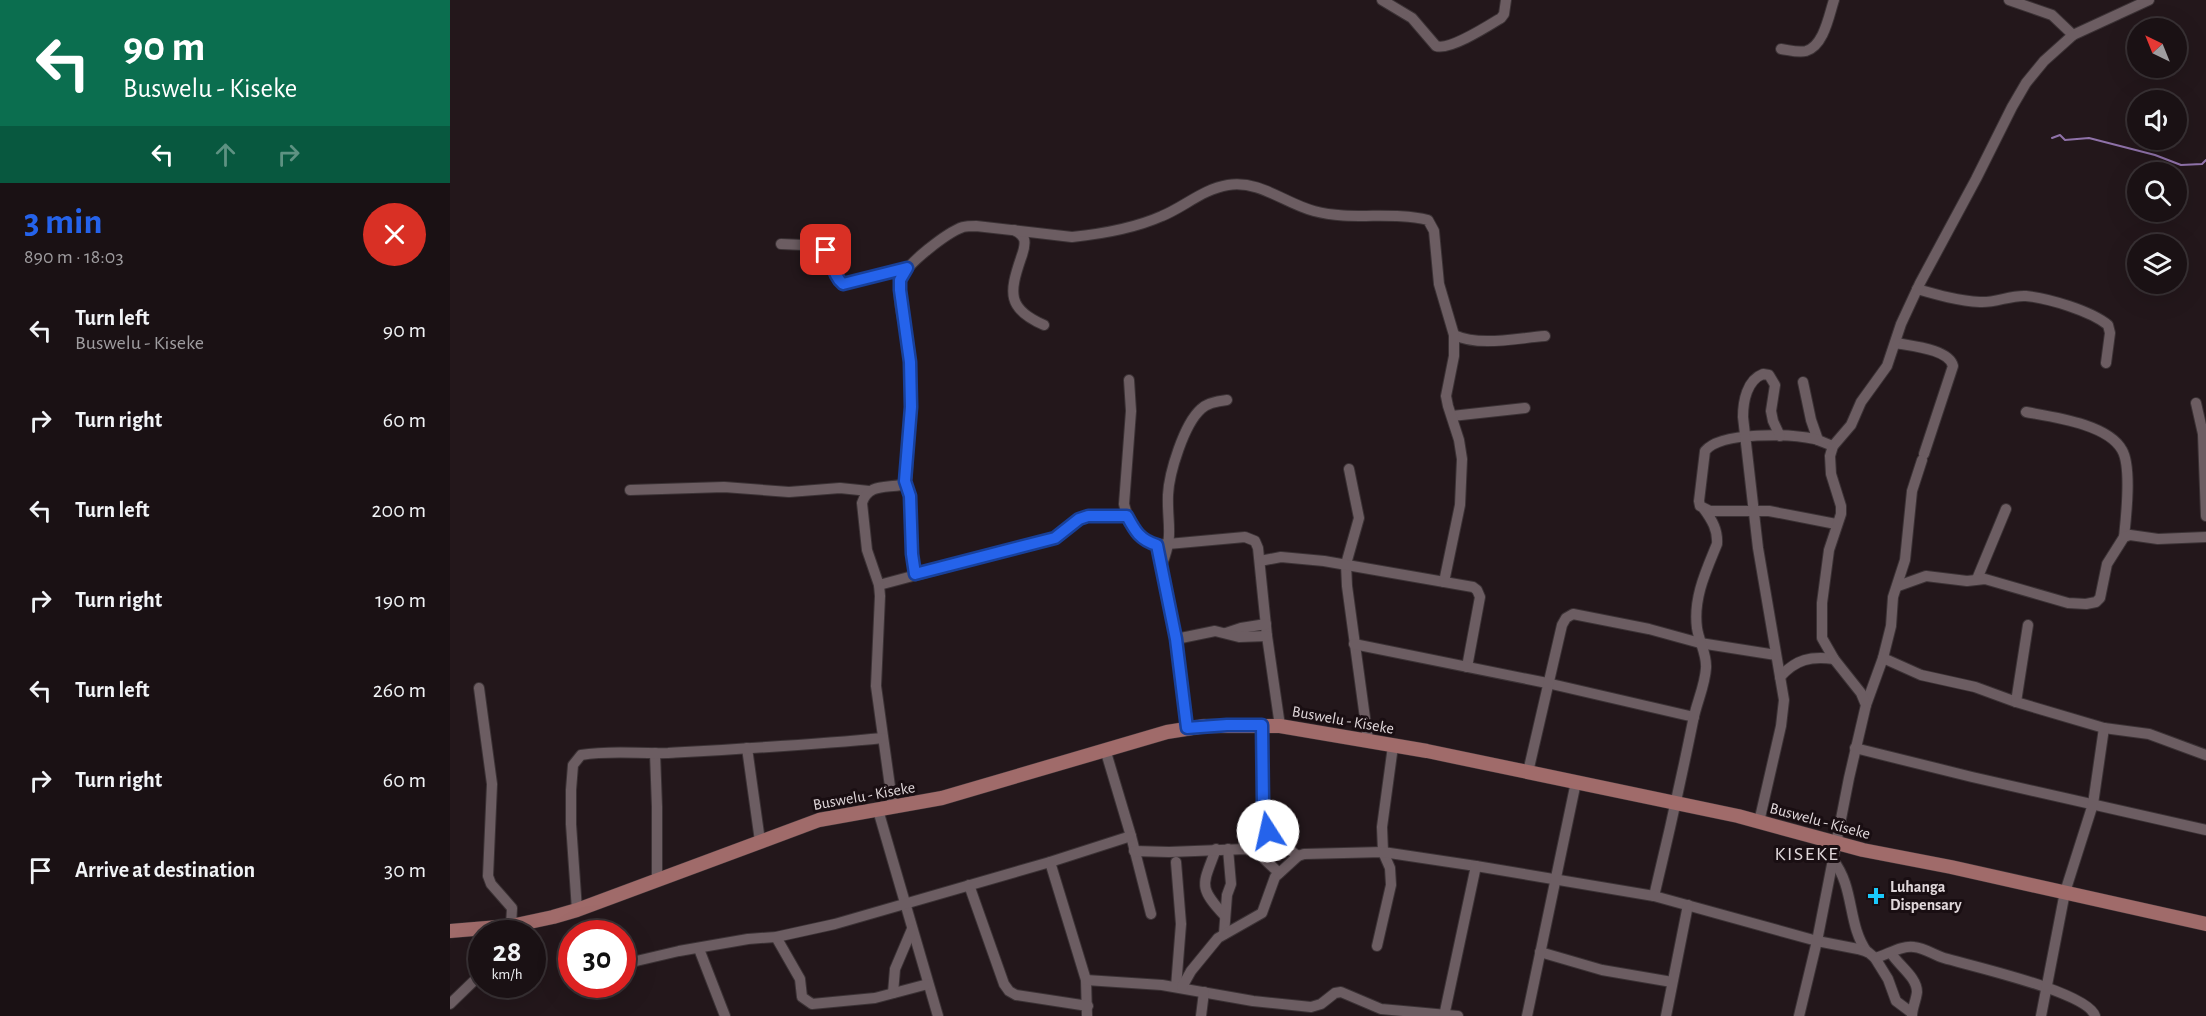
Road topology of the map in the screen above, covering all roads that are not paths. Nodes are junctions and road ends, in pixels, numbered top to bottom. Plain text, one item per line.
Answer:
1 (1382, 0) edge
2 (1506, 0) edge
3 (1834, 0) edge
4 (2009, 0) edge
5 (2149, 0) edge
6 (2073, 35) junction
7 (1781, 49) dead end
8 (1014, 230) junction
9 (781, 244) dead end
10 (907, 268) junction
11 (1917, 289) junction
12 (1044, 325) dead end
13 (1454, 335) junction
14 (1545, 336) dead end
15 (1896, 343) junction
16 (2106, 363) dead end
17 (1129, 380) dead end
18 (1803, 382) dead end
19 (1227, 399) dead end
20 (2196, 404) dead end
21 (1525, 408) dead end
22 (2026, 412) dead end
23 (1452, 416) junction
24 (1780, 436) junction
25 (1746, 437) junction
26 (1818, 440) junction
27 (1833, 446) junction
28 (1349, 469) dead end
29 (905, 481) junction
30 (630, 490) dead end
31 (869, 491) junction
32 (1704, 509) junction
33 (2006, 509) dead end
34 (1753, 511) junction
35 (1127, 516) junction
36 (2206, 516) edge
37 (1836, 524) junction
38 (2124, 537) junction
39 (2206, 537) edge
40 (1157, 545) junction
41 (1169, 545) junction
42 (1260, 561) junction
43 (1162, 564) junction
44 (1346, 564) junction
45 (915, 574) junction
46 (1977, 579) junction
47 (1444, 582) junction
48 (879, 585) junction
49 (1898, 586) junction
50 (1266, 624) junction
51 (2028, 626) dead end
52 (1226, 633) junction
53 (1267, 636) junction
54 (1176, 639) junction
55 (1700, 643) junction
56 (1354, 644) junction
57 (1776, 655) junction
58 (1883, 658) junction
59 (1834, 659) junction
60 (1467, 667) junction
61 (1780, 677) junction
62 (1547, 683) junction
63 (479, 688) dead end
64 (2016, 702) junction
65 (1866, 705) junction
66 (1694, 717) junction
67 (1262, 725) junction
68 (1280, 726) junction
69 (1187, 728) junction
70 (2104, 728) junction
71 (883, 738) junction
72 (1368, 740) junction
73 (1393, 746) junction
74 (747, 748) junction
75 (1855, 748) junction
76 (1105, 749) junction
77 (654, 753) junction
78 (2206, 755) edge
79 (1528, 772) junction
80 (1576, 782) junction
81 (1677, 803) junction
82 (2093, 804) junction
83 (893, 808) junction
84 (878, 810) junction
85 (1759, 822) junction
86 (2206, 830) edge
87 (1131, 836) junction
88 (760, 841) junction
89 (1837, 844) junction
90 (1216, 849) junction
91 (1228, 849) junction
92 (1134, 851) junction
93 (1383, 852) junction
94 (1298, 856) junction
95 (1833, 860) junction
96 (1050, 862) junction
97 (1176, 862) dead end
98 (1476, 866) junction
99 (1278, 873) junction
100 (1557, 879) junction
101 (657, 880) junction
102 (969, 885) junction
103 (2065, 892) junction
104 (1654, 896) junction
105 (904, 903) junction
106 (1688, 905) junction
107 (578, 910) junction
108 (1151, 914) dead end
109 (1225, 916) junction
110 (511, 920) edge
111 (544, 920) edge
112 (2206, 924) edge
113 (912, 929) junction
114 (450, 931) edge
115 (468, 931) edge
116 (1224, 934) junction
117 (776, 937) junction
118 (1817, 940) junction
119 (1377, 946) dead end
120 (699, 949) junction
121 (1540, 952) junction
122 (1891, 953) junction
123 (1871, 955) junction
124 (636, 961) edge
125 (1086, 980) junction
126 (1672, 982) junction
127 (928, 984) junction
128 (468, 987) edge
129 (1179, 987) junction
130 (2046, 987) junction
131 (1204, 992) junction
132 (893, 993) junction
133 (450, 1004) edge
134 (1088, 1011) edge
135 (1912, 1014) edge
136 (1444, 1015) edge
137 (725, 1016) edge
138 (938, 1016) edge
139 (1201, 1016) edge
140 (1458, 1016) edge
141 (1527, 1016) edge
142 (1666, 1016) edge
143 (1798, 1016) edge
144 (2041, 1016) edge
145 (2095, 1016) edge

1 - 2 street
3 - 7 street
4 - 6 street
5 - 6 street
6 - 11 street
8 - 10 street
8 - 12 street
8 - 13 street
9 - 10 street
10 - 29 street
11 - 15 street
11 - 16 street
13 - 14 street
13 - 23 street
15 - 27 street
15 - 49 street
17 - 35 street
18 - 26 street
19 - 41 street
20 - 36 street
21 - 23 street
22 - 38 street
23 - 47 street
24 - 25 street
24 - 25 street
24 - 26 street
25 - 32 street
25 - 34 street
26 - 27 street
27 - 37 street
28 - 44 street
29 - 31 street
29 - 45 street
30 - 31 street
31 - 48 street
32 - 34 street
32 - 55 street
33 - 46 street
34 - 37 street
34 - 57 street
35 - 40 street
35 - 45 street
37 - 59 street
38 - 39 street
38 - 46 street
40 - 41 street
40 - 43 street
41 - 42 street
41 - 43 street
42 - 44 street
42 - 50 street
43 - 54 street
44 - 47 street
44 - 56 street
45 - 48 street
46 - 49 street
47 - 60 street
48 - 71 street
49 - 58 street
50 - 52 street
50 - 53 street
51 - 64 street
52 - 53 street
52 - 54 street
53 - 68 street
54 - 69 street
55 - 57 street
55 - 62 street
55 - 66 street
56 - 60 street
56 - 72 street
57 - 61 street
58 - 64 street
58 - 65 street
59 - 61 street
59 - 65 street
60 - 62 street
61 - 85 street
62 - 66 street
62 - 79 street
63 - 110 street
64 - 70 street
65 - 75 street
66 - 81 street
67 - 68 main road, Buswelu - Kiseke
67 - 69 main road, Buswelu - Kiseke
67 - 94 street
68 - 72 main road, Buswelu - Kiseke
69 - 76 main road, Buswelu - Kiseke
70 - 78 street
70 - 82 street
71 - 74 street
71 - 83 street
72 - 73 main road, Buswelu - Kiseke
73 - 79 main road, Buswelu - Kiseke
73 - 93 street
74 - 77 street
74 - 88 street
75 - 82 street
75 - 89 street
76 - 83 main road, Buswelu - Kiseke
76 - 87 street
77 - 101 street
77 - 107 street
79 - 80 main road, Buswelu - Kiseke
80 - 81 main road, Buswelu - Kiseke
80 - 100 street
81 - 85 main road, Buswelu - Kiseke
81 - 104 street
82 - 86 street
82 - 103 street
83 - 84 main road, Buswelu - Kiseke
84 - 88 main road, Buswelu - Kiseke
84 - 105 street
85 - 89 main road, Buswelu - Kiseke
87 - 92 street
87 - 96 street
88 - 101 main road, Buswelu - Kiseke
89 - 95 street
89 - 103 main road, Buswelu - Kiseke
90 - 91 street
90 - 92 street
90 - 109 street
91 - 99 street
91 - 109 street
92 - 108 street
93 - 94 street
93 - 98 street
93 - 119 street
94 - 99 street
95 - 118 street
95 - 123 street
96 - 102 street
96 - 125 street
97 - 129 street
98 - 100 street
98 - 136 street
99 - 116 street
100 - 104 street
100 - 121 street
101 - 107 main road, Buswelu - Kiseke
102 - 105 street
102 - 134 street
103 - 112 main road, Buswelu - Kiseke
103 - 130 street
104 - 106 street
105 - 113 street
105 - 117 street
106 - 118 street
106 - 126 street
107 - 111 main road, Buswelu - Kiseke
109 - 116 street
113 - 127 street
113 - 132 street
114 - 115 main road, Buswelu - Kiseke
116 - 129 street
117 - 120 street
117 - 132 street
118 - 123 street
118 - 143 street
120 - 124 street
120 - 137 street
121 - 126 street
121 - 141 street
122 - 123 street
122 - 130 street
122 - 135 street
123 - 135 street
125 - 129 street
125 - 134 street
126 - 142 street
127 - 132 street
127 - 138 street
128 - 133 street
129 - 131 street
130 - 144 street
130 - 145 street
131 - 136 street
131 - 139 street
136 - 140 street

